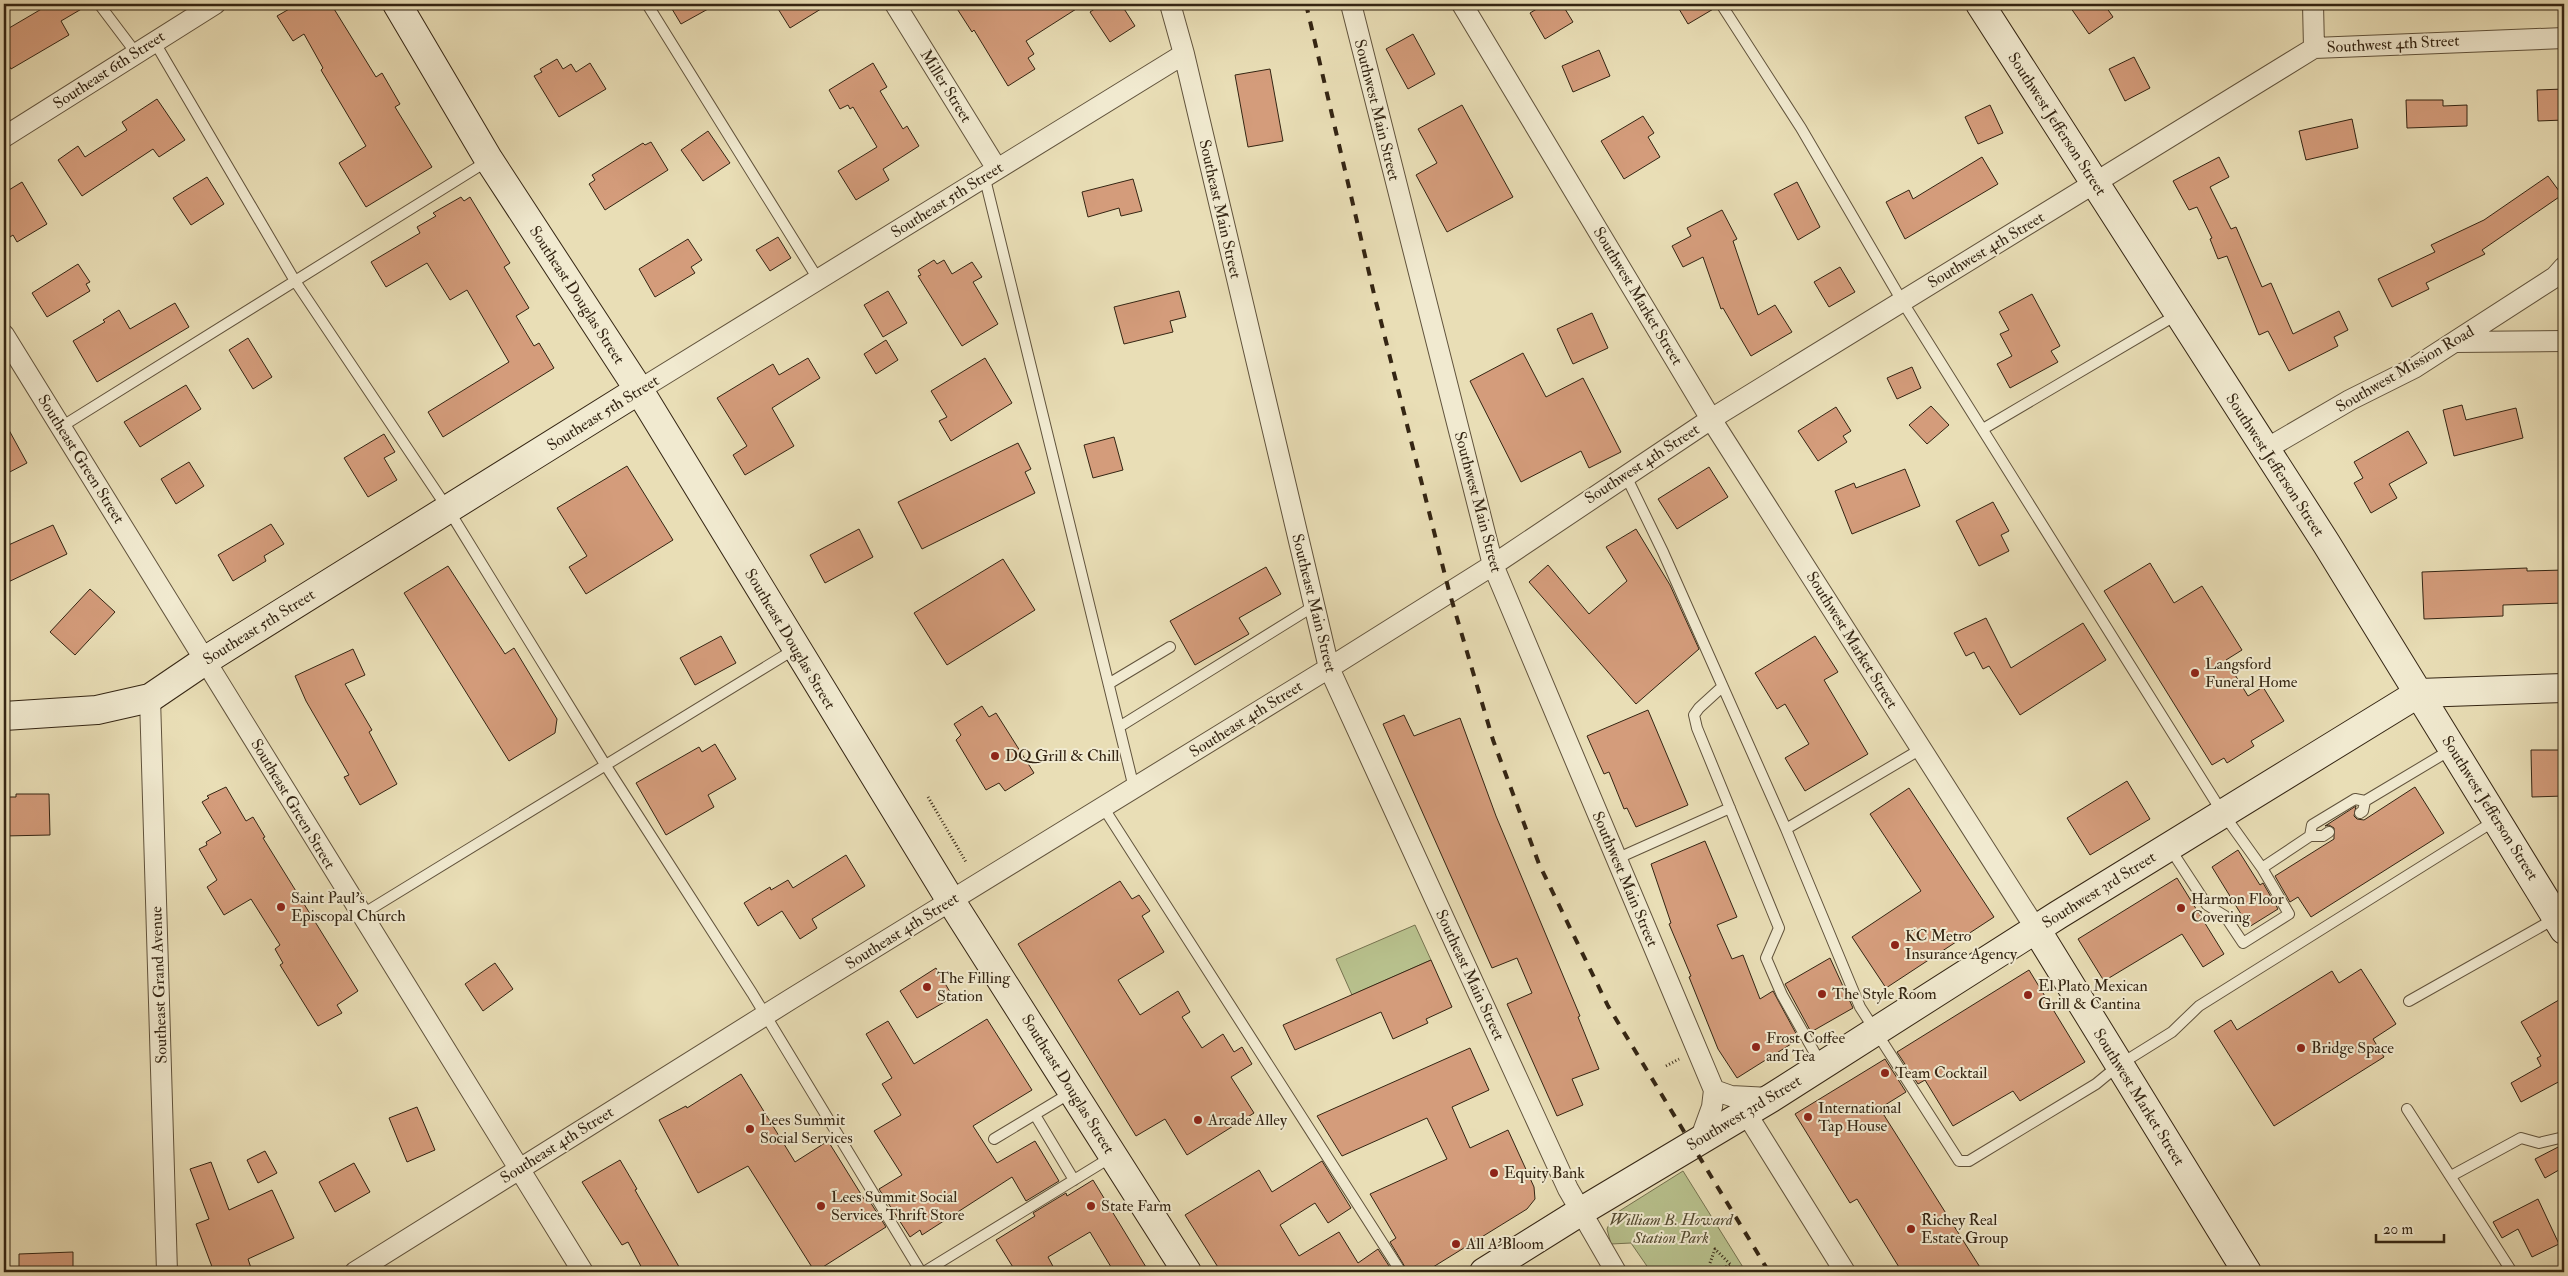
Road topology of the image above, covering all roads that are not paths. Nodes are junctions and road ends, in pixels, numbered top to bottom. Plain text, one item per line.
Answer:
1 (99, 4) edge
2 (214, 4) edge
3 (397, 4) edge
4 (647, 4) edge
5 (895, 4) edge
6 (1170, 4) edge
7 (1350, 4) edge
8 (1462, 4) edge
9 (1721, 4) edge
10 (1980, 4) edge
11 (2313, 4) edge
12 (2564, 38) edge
13 (154, 40) junction
14 (2314, 48) junction
15 (136, 53) junction
16 (1184, 54) junction
17 (4, 137) edge
18 (489, 160) junction
19 (991, 174) junction
20 (2095, 183) junction
21 (2564, 267) edge
22 (818, 279) junction
23 (295, 281) junction
24 (1902, 301) junction
25 (2178, 314) junction
26 (4, 335) edge
27 (2564, 341) edge
28 (2455, 342) junction
29 (639, 390) junction
30 (1711, 418) junction
31 (61, 427) junction
32 (1983, 429) junction
33 (2266, 449) junction
34 (1625, 474) junction
35 (448, 509) junction
36 (1493, 565) junction
37 (1449, 591) joint
38 (1314, 606) junction
39 (1170, 647) dead end
40 (795, 649) junction
41 (206, 660) junction
42 (1329, 668) junction
43 (1110, 684) junction
44 (1722, 687) junction
45 (2564, 688) edge
46 (2419, 693) junction
47 (150, 698) junction
48 (4, 716) edge
49 (1119, 727) junction
50 (1921, 748) junction
51 (2453, 748) junction
52 (606, 766) junction
53 (1134, 788) junction
54 (2365, 801) junction
55 (1103, 807) junction
56 (1730, 808) junction
57 (2222, 812) junction
58 (2360, 813) dead end
59 (2497, 820) junction
60 (1786, 829) junction
61 (2329, 832) dead end
62 (2310, 836) junction
63 (2168, 846) junction
64 (1616, 859) junction
65 (2262, 868) junction
66 (951, 901) junction
67 (361, 915) junction
68 (2561, 924) edge
69 (2036, 929) junction
70 (2410, 1001) dead end
71 (766, 1015) junction
72 (1876, 1030) junction
73 (2119, 1064) junction
74 (1822, 1065) junction
75 (1714, 1090) junction
76 (1073, 1092) junction
77 (1771, 1098) junction
78 (2407, 1109) dead end
79 (1746, 1113) junction
80 (1035, 1115) junction
81 (2564, 1137) edge
82 (994, 1140) dead end
83 (1700, 1140) junction
84 (1114, 1156) junction
85 (519, 1168) junction
86 (2451, 1176) junction
87 (1074, 1180) junction
88 (1580, 1212) junction
89 (167, 1272) edge
90 (355, 1272) edge
91 (583, 1272) edge
92 (923, 1272) edge
93 (1187, 1272) edge
94 (1401, 1272) edge
95 (1484, 1272) edge
96 (1616, 1272) edge
97 (1845, 1272) edge
98 (2247, 1272) edge
99 (2512, 1272) edge

1 - 15 lane
2 - 13 street, Southeast 6th Street
3 - 18 street, Southeast Douglas Street
4 - 22 lane
5 - 19 street, Miller Street
6 - 16 street, Southeast Main Street
7 - 36 street, Southwest Main Street
8 - 30 street, Southwest Market Street
9 - 24 lane
10 - 20 street, Southwest Jefferson Street
11 - 14 street
12 - 14 street, Southwest 4th Street
13 - 15 street, Southeast 6th Street
13 - 23 lane
14 - 20 street, Southwest 4th Street
15 - 17 street, Southeast 6th Street
16 - 19 street, Southeast 5th Street
16 - 38 street, Southeast Main Street
18 - 23 lane
18 - 29 street, Southeast Douglas Street
19 - 22 street, Southeast 5th Street
19 - 43 lane
20 - 24 street, Southwest 4th Street
20 - 25 street, Southwest Jefferson Street
21 - 28 street, Southwest Mission Road
22 - 29 street, Southeast 5th Street
23 - 31 lane
23 - 35 lane
24 - 30 street, Southwest 4th Street
24 - 32 lane
25 - 32 lane
25 - 33 street, Southwest Jefferson Street
26 - 31 street, Southeast Green Street
27 - 28 street
28 - 33 street, Southwest Mission Road
29 - 35 street, Southeast 5th Street
29 - 40 street, Southeast Douglas Street
30 - 34 street, Southwest 4th Street
30 - 50 street, Southwest Market Street
31 - 41 street, Southeast Green Street
32 - 57 lane
33 - 46 street, Southwest Jefferson Street
34 - 36 street, Southwest 4th Street
34 - 44 lane
35 - 41 street, Southeast 5th Street
35 - 52 lane
36 - 37 street, Southwest 4th Street
36 - 64 street, Southwest Main Street
37 - 42 street, Southeast 4th Street
38 - 42 street, Southeast Main Street
38 - 49 lane
39 - 43 lane
40 - 52 lane
40 - 66 street, Southeast Douglas Street
41 - 47 street, Southeast 5th Street
41 - 67 street, Southeast Green Street
42 - 53 street, Southeast 4th Street
42 - 88 street, Southeast Main Street
43 - 49 lane
44 - 56 lane
44 - 60 lane
45 - 46 street, Southwest 3rd Street
46 - 51 street, Southwest Jefferson Street
46 - 57 street, Southwest 3rd Street
47 - 48 street, Southeast 5th Street
47 - 89 street, Southeast Grand Avenue
49 - 53 lane
50 - 60 lane
50 - 69 street, Southwest Market Street
51 - 54 lane
51 - 59 street, Southwest Jefferson Street
52 - 67 lane
52 - 71 lane
53 - 55 street, Southeast 4th Street
54 - 58 lane
54 - 62 lane
55 - 66 street, Southeast 4th Street
55 - 94 lane
56 - 64 lane
56 - 74 lane
57 - 63 street, Southwest 3rd Street
57 - 65 lane
59 - 68 street, Southwest Jefferson Street
59 - 73 lane
60 - 72 lane
61 - 62 lane
62 - 65 lane
63 - 65 lane
63 - 69 street, Southwest 3rd Street
64 - 75 street, Southwest Main Street
66 - 71 street, Southeast 4th Street
66 - 76 street, Southeast Douglas Street
67 - 85 street, Southeast Green Street
68 - 70 lane
69 - 72 street, Southwest 3rd Street
69 - 73 street, Southwest Market Street
71 - 85 street, Southeast 4th Street
71 - 92 lane
72 - 73 lane
72 - 74 street, Southwest 3rd Street
73 - 98 street, Southwest Market Street
74 - 77 street, Southwest 3rd Street
75 - 77 street
75 - 83 street
76 - 80 lane
76 - 84 street, Southeast Douglas Street
77 - 79 street, Southwest 3rd Street
78 - 86 lane
79 - 83 street, Southwest 3rd Street
79 - 97 street
80 - 82 lane
80 - 87 lane
81 - 86 lane
83 - 88 street, Southwest 3rd Street
84 - 87 lane
84 - 93 street, Southeast Douglas Street
85 - 90 street, Southeast 4th Street
85 - 91 street, Southeast Green Street
86 - 99 lane
87 - 92 lane
88 - 95 street, Southwest 3rd Street
88 - 96 street, Southeast Main Street

